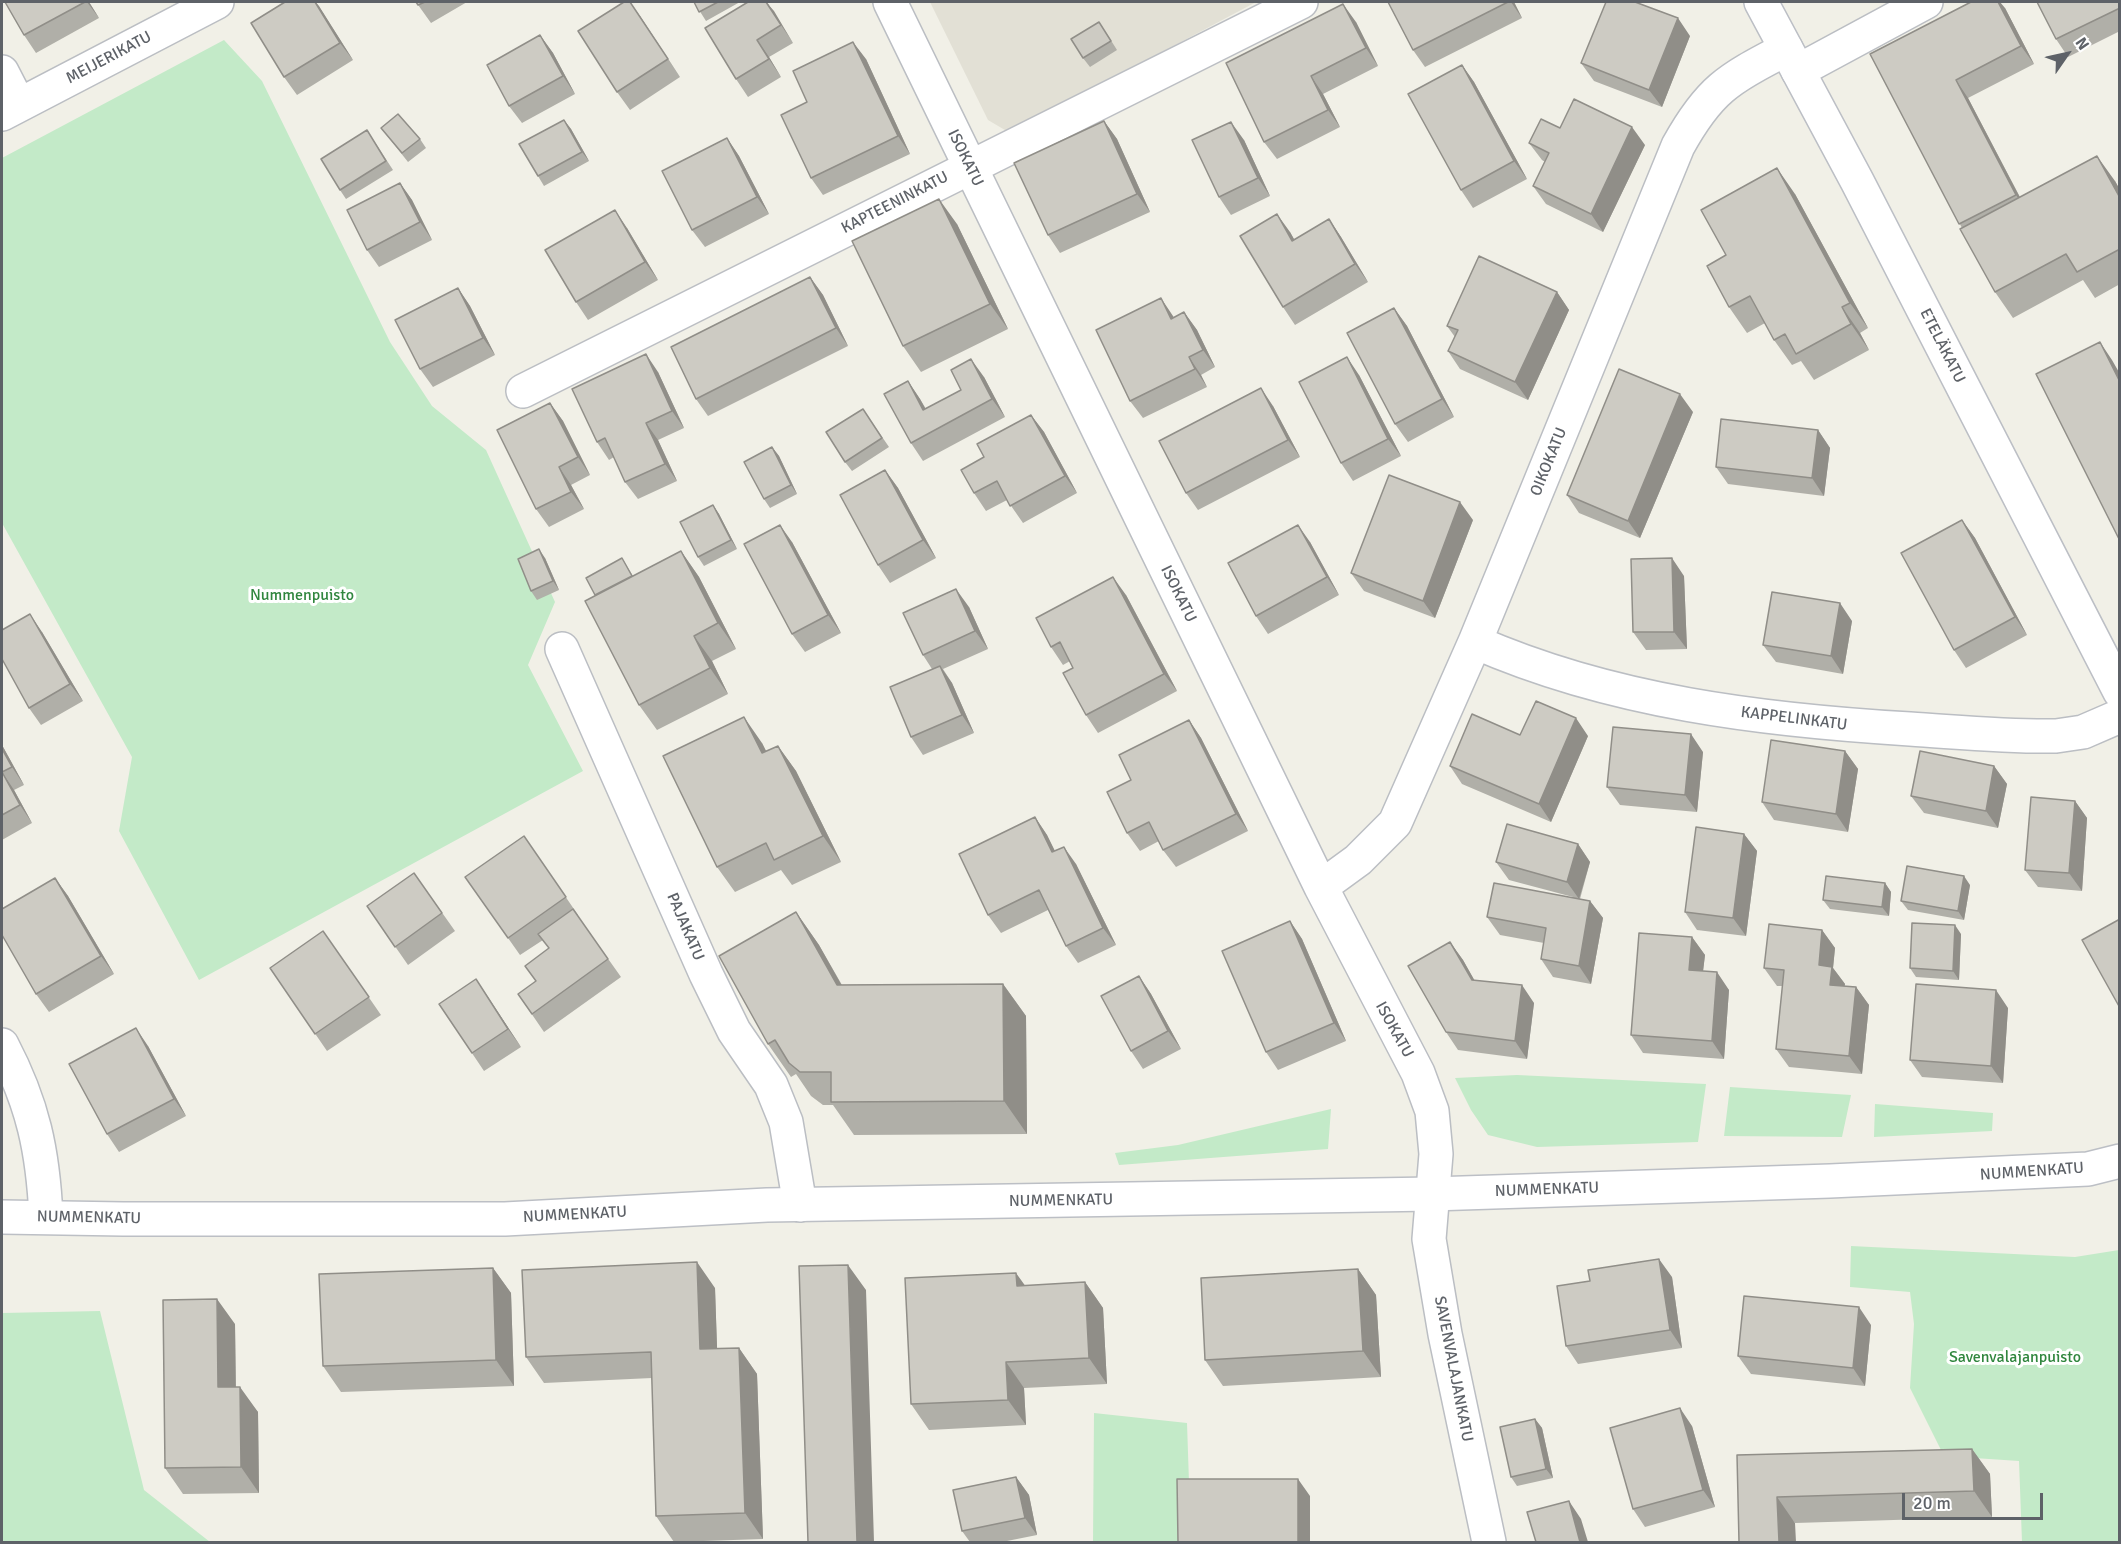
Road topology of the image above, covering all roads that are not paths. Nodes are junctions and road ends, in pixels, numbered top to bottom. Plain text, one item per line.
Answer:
1 (217, 2) edge
2 (890, 2) edge
3 (1301, 2) edge
4 (1761, 2) edge
5 (1926, 2) edge
6 (1792, 60) junction
7 (2, 72) edge
8 (10, 110) edge
9 (969, 166) junction
10 (523, 391) dead end
11 (1475, 642) junction
12 (562, 649) dead end
13 (2120, 692) edge
14 (2120, 716) edge
15 (1321, 887) junction
16 (2, 1045) edge
17 (2120, 1161) edge
18 (1432, 1194) junction
19 (800, 1205) junction
20 (2, 1217) edge
21 (46, 1217) junction
22 (1489, 1542) edge

1 - 8 street, MEIJERIKATU
2 - 9 street, ISOKATU
3 - 9 street, KAPTEENINKATU
4 - 6 street, ETELÄKATU
5 - 6 street, OIKOKATU
6 - 11 street, OIKOKATU
6 - 13 street, ETELÄKATU
7 - 8 street
9 - 10 street, KAPTEENINKATU
9 - 15 street, ISOKATU
11 - 14 street, KAPPELINKATU
11 - 15 street, OIKOKATU
12 - 19 street, PAJAKATU
15 - 18 street, ISOKATU
16 - 21 street
17 - 18 street, NUMMENKATU
18 - 19 street, NUMMENKATU
18 - 22 street, SAVENVALAJANKATU
19 - 21 street, NUMMENKATU
20 - 21 street, NUMMENKATU

